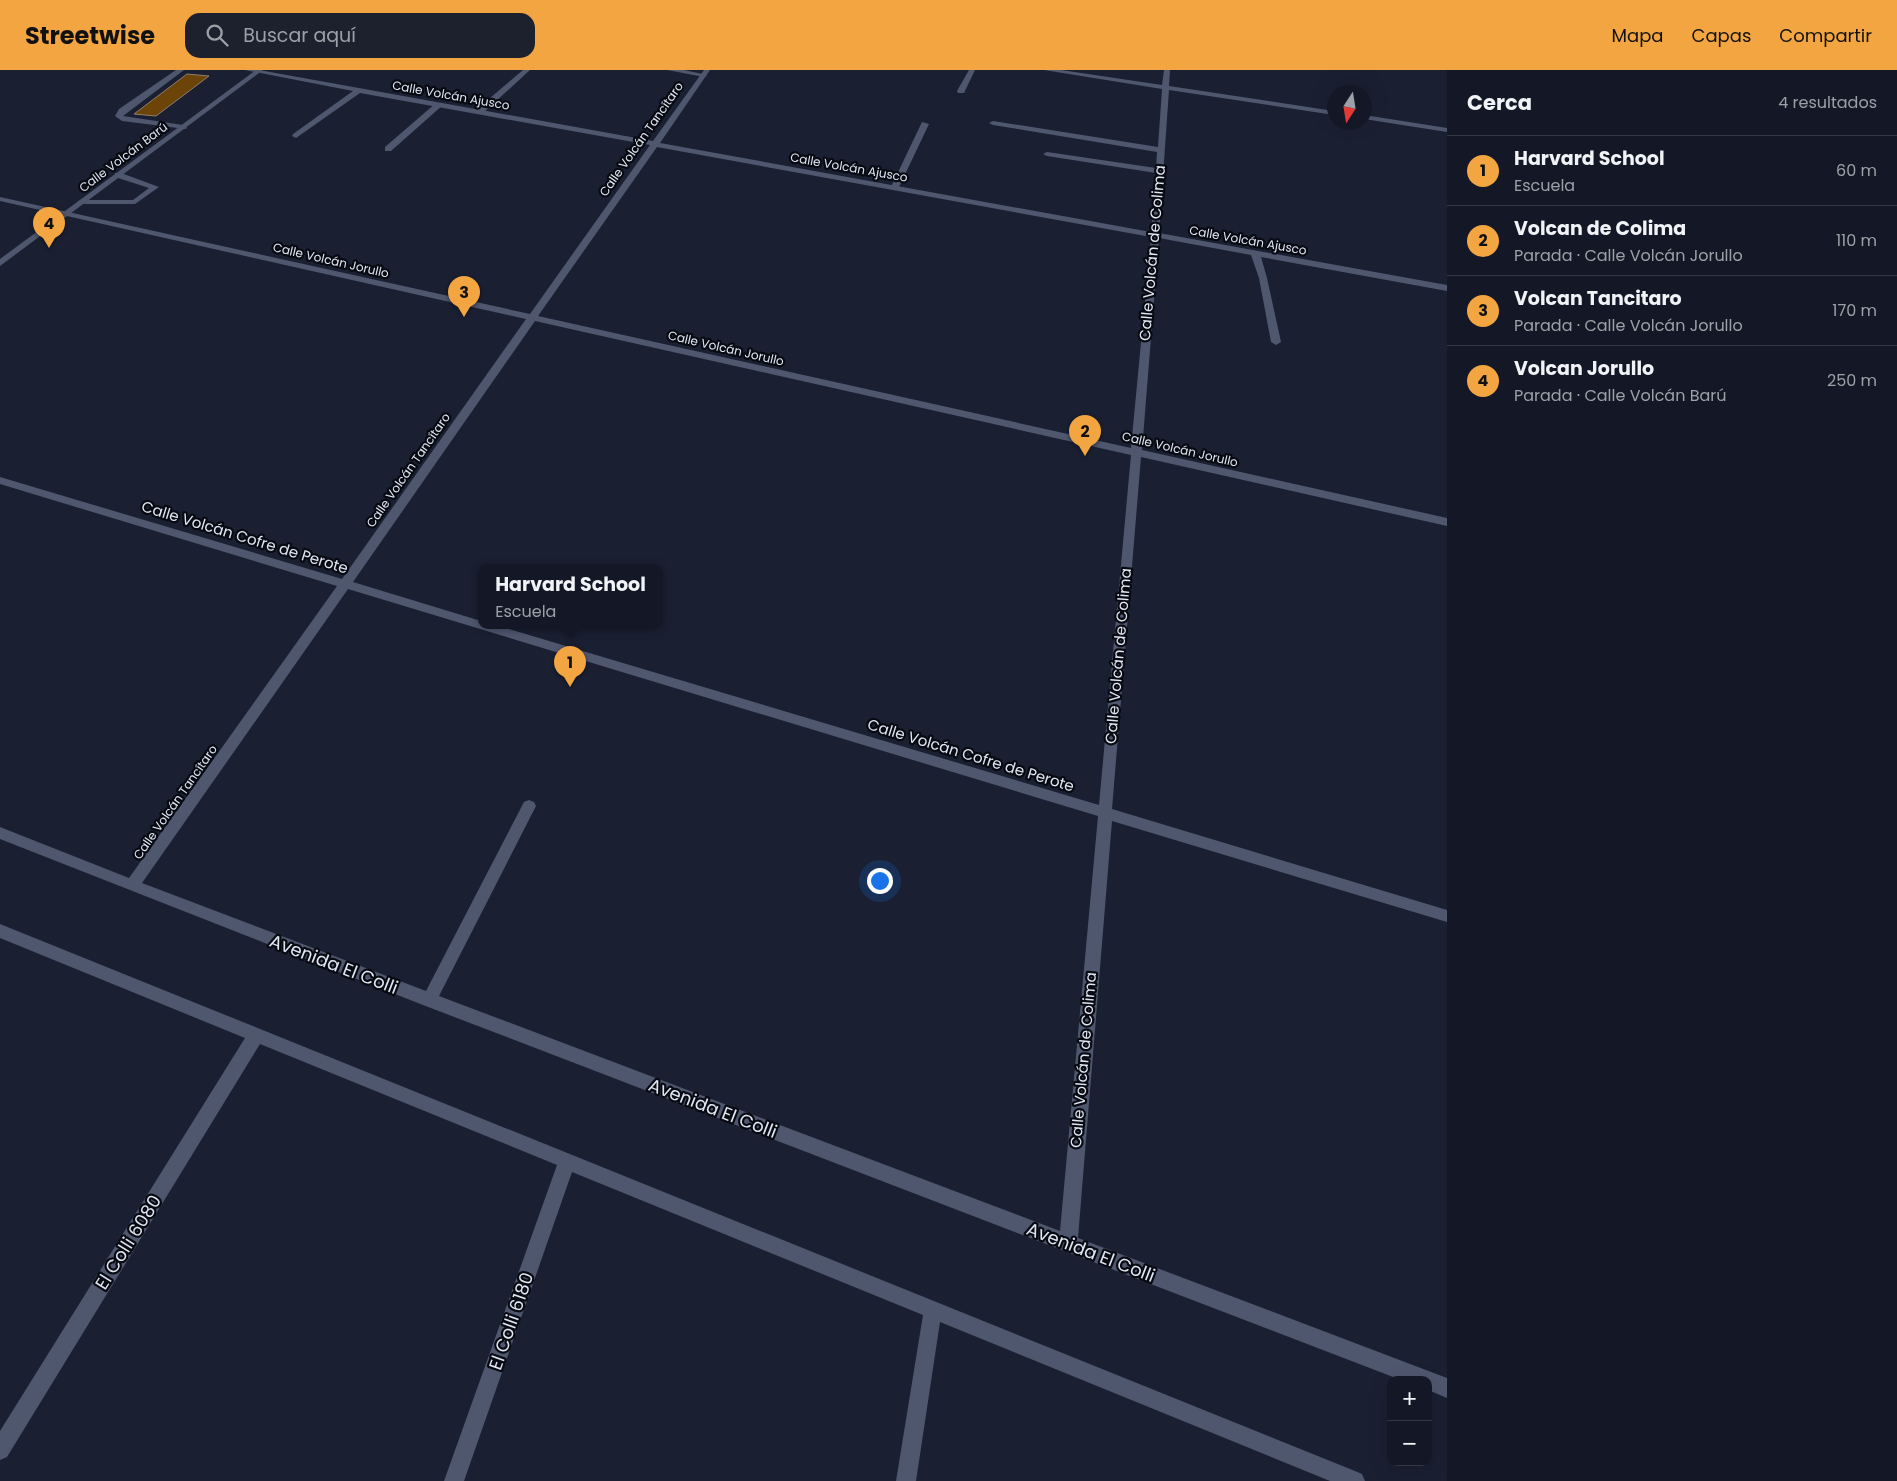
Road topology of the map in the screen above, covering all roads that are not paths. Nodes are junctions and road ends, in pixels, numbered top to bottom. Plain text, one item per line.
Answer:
1 (181, 70) edge
2 (248, 70) edge
3 (526, 70) edge
4 (670, 70) edge
5 (972, 70) edge
6 (1047, 70) edge
7 (1167, 70) edge
8 (259, 71) edge
9 (705, 72) edge
10 (1166, 88) junction
11 (359, 90) junction
12 (960, 91) dead end
13 (439, 104) junction
14 (479, 112) junction
15 (1327, 112) edge
16 (1372, 119) edge
17 (993, 122) dead end
18 (925, 124) dead end
19 (183, 127) junction
20 (1447, 130) edge
21 (296, 136) dead end
22 (655, 144) junction
23 (388, 149) dead end
24 (1161, 150) junction
25 (1047, 154) dead end
26 (1159, 171) junction
27 (118, 175) junction
28 (895, 187) junction
29 (0, 199) edge
30 (81, 202) junction
31 (66, 214) junction
32 (1155, 234) junction
33 (1255, 253) junction
34 (0, 263) edge
35 (1447, 288) edge
36 (533, 318) junction
37 (1276, 342) dead end
38 (1136, 452) junction
39 (0, 480) edge
40 (1447, 522) edge
41 (345, 584) junction
42 (478, 624) edge
43 (496, 629) edge
44 (529, 806) dead end
45 (1104, 813) junction
46 (0, 833) edge
47 (132, 886) junction
48 (1447, 916) edge
49 (0, 931) edge
50 (429, 1000) junction
51 (256, 1034) junction
52 (567, 1161) junction
53 (1068, 1243) junction
54 (932, 1309) junction
55 (1417, 1376) edge
56 (1432, 1382) edge
57 (1447, 1388) edge
58 (0, 1450) edge
59 (454, 1481) edge
60 (906, 1481) edge
61 (1354, 1481) edge

1 - 19 street
2 - 8 street, Calle Volcán Ajusco
3 - 14 street
4 - 9 street
5 - 12 street
6 - 10 street
7 - 10 street, Calle Volcán de Colima
8 - 11 street, Calle Volcán Ajusco
8 - 19 street, Calle Volcán Barú
9 - 22 street, Calle Volcán Tancítaro
10 - 15 street
10 - 24 street, Calle Volcán de Colima
11 - 13 street, Calle Volcán Ajusco
11 - 21 street
13 - 14 street, Calle Volcán Ajusco
13 - 23 street
14 - 22 street, Calle Volcán Ajusco
16 - 20 street
17 - 24 street
18 - 28 street
19 - 27 street, Calle Volcán Barú
22 - 28 street, Calle Volcán Ajusco
22 - 36 street, Calle Volcán Tancítaro
24 - 26 street, Calle Volcán de Colima
25 - 26 street
26 - 32 street, Calle Volcán de Colima
27 - 30 street, Calle Volcán Barú
27 - 30 street
28 - 32 street, Calle Volcán Ajusco
29 - 31 street, Calle Volcán Jorullo
30 - 31 street, Calle Volcán Barú
31 - 34 street, Calle Volcán Barú
31 - 36 street, Calle Volcán Jorullo
32 - 33 street, Calle Volcán Ajusco
32 - 38 street, Calle Volcán de Colima
33 - 35 street, Calle Volcán Ajusco
33 - 37 street
36 - 38 street, Calle Volcán Jorullo
36 - 41 street, Calle Volcán Tancítaro
38 - 40 street, Calle Volcán Jorullo
38 - 45 street, Calle Volcán de Colima
39 - 41 street, Calle Volcán Cofre de Perote
41 - 42 street, Calle Volcán Cofre de Perote
41 - 47 street, Calle Volcán Tancítaro
43 - 45 street, Calle Volcán Cofre de Perote
44 - 50 street
45 - 48 street, Calle Volcán Cofre de Perote
45 - 53 street, Calle Volcán de Colima
46 - 47 street, Avenida El Colli
47 - 50 street, Avenida El Colli
49 - 51 street
50 - 53 street, Avenida El Colli
51 - 52 street
51 - 58 street, El Colli 6080
52 - 54 street
52 - 59 street, El Colli 6180
53 - 55 street, Avenida El Colli
54 - 60 street
54 - 61 street
56 - 57 street, Avenida El Colli

